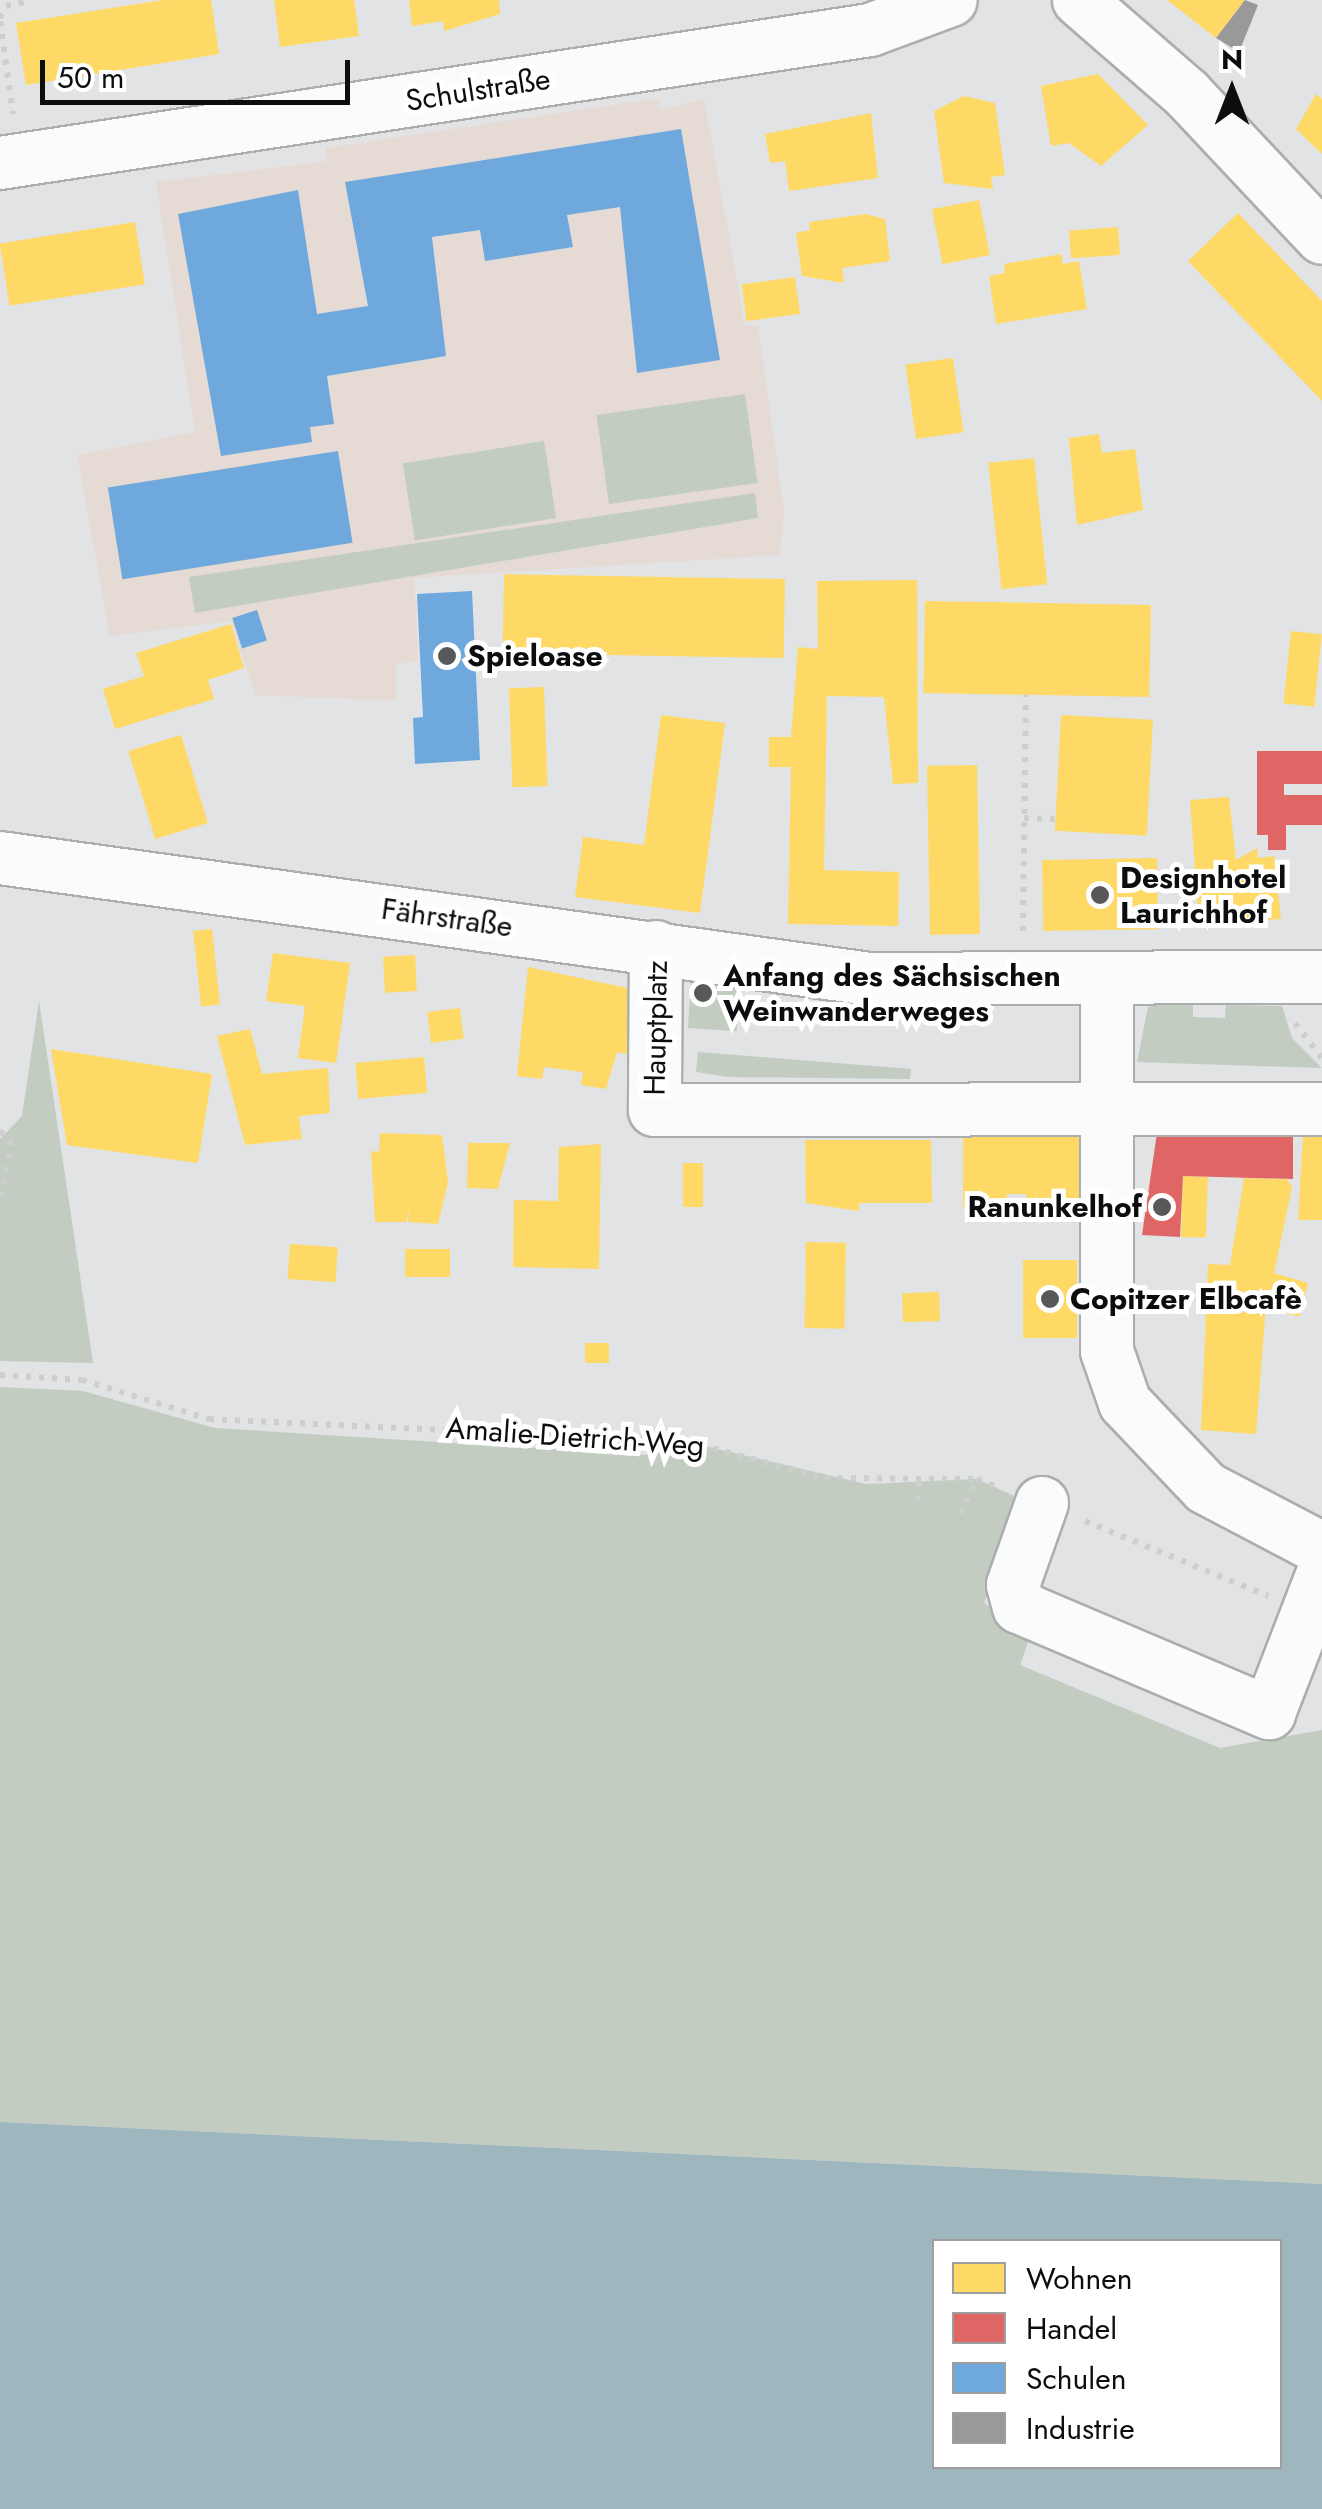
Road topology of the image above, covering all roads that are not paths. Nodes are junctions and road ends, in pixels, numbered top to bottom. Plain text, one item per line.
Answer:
1 (951, 0) edge
2 (1078, 0) edge
3 (10, 161) edge
4 (1322, 238) edge
5 (1, 865) edge
6 (656, 946) junction
7 (1322, 977) edge
8 (1107, 979) junction
9 (1108, 1108) junction
10 (1322, 1110) edge
11 (1042, 1503) road end
12 (1322, 1549) edge
13 (1314, 1594) edge

1 - 3 street, Schulstraße
2 - 4 street
5 - 6 street, Fährstraße
6 - 8 street, Hauptplatz
6 - 9 street, Hauptplatz
7 - 8 street, Hauptplatz
8 - 9 street
9 - 10 street, Hauptplatz
9 - 12 street
11 - 13 street

